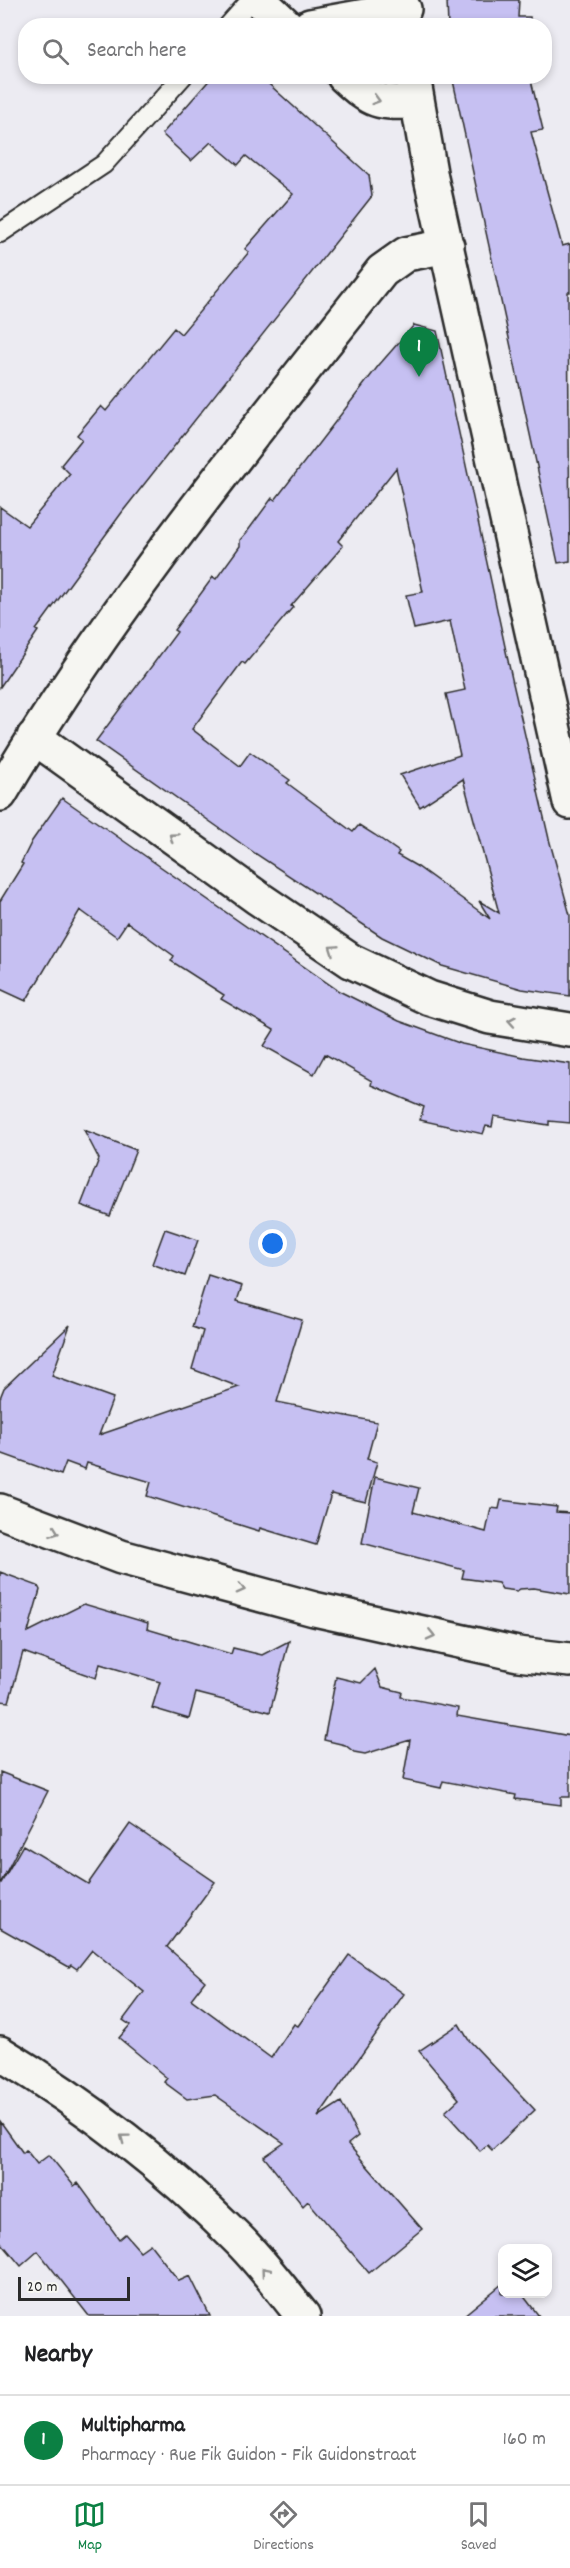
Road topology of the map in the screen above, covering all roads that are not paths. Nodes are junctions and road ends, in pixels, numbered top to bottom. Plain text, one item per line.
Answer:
1 (251, 0) edge
2 (259, 0) edge
3 (405, 11) edge
4 (235, 18) edge
5 (278, 18) edge
6 (361, 18) edge
7 (176, 84) edge
8 (353, 84) edge
9 (415, 89) edge
10 (0, 233) edge
11 (447, 246) junction
12 (34, 737) junction
13 (569, 788) edge
14 (0, 794) edge
15 (570, 1030) edge
16 (0, 1511) edge
17 (570, 1660) edge
18 (0, 2053) edge
19 (303, 2316) edge

1 - 4 lane
2 - 5 street
3 - 6 street
7 - 10 lane
8 -> 9 street
9 - 11 street
11 - 12 street
11 - 13 street
12 - 14 street
15 -> 12 street
16 -> 17 street
19 -> 18 street

